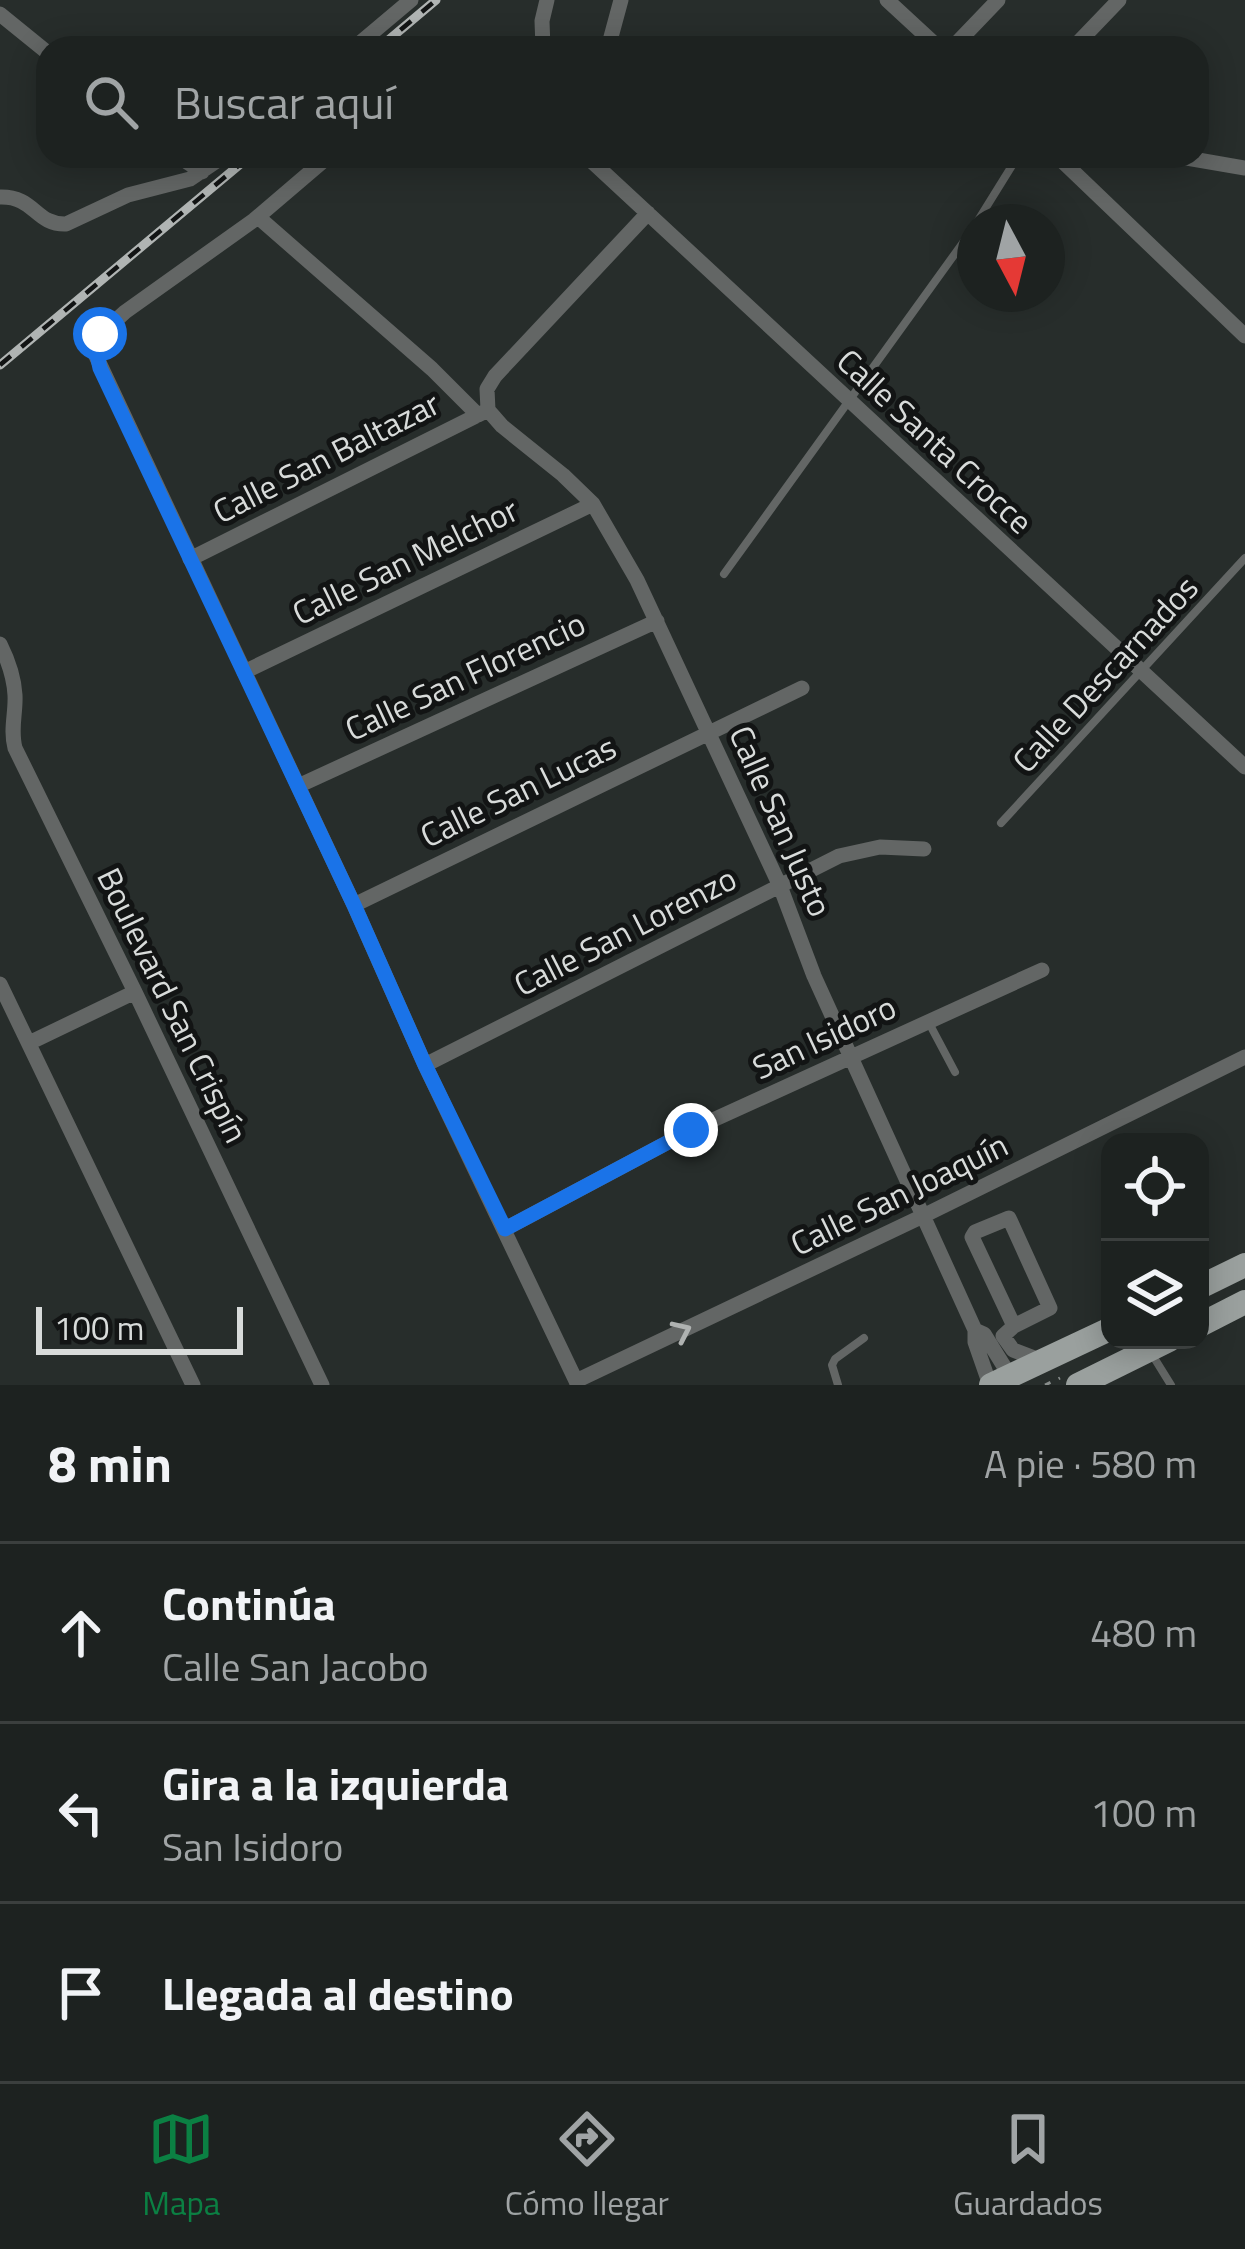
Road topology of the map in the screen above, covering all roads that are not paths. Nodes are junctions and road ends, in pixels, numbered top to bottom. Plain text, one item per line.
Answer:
1 (412, 0) edge
2 (547, 0) edge
3 (621, 0) edge
4 (886, 0) edge
5 (998, 0) edge
6 (1119, 0) edge
7 (0, 14) edge
8 (368, 36) edge
9 (543, 36) edge
10 (611, 36) edge
11 (926, 36) edge
12 (964, 36) edge
13 (1084, 36) edge
14 (36, 43) edge
15 (1209, 162) edge
16 (189, 168) edge
17 (315, 168) edge
18 (599, 168) edge
19 (1011, 168) edge
20 (1070, 168) edge
21 (1245, 168) edge
22 (0, 196) edge
23 (988, 204) edge
24 (647, 213) junction
25 (258, 217) junction
26 (957, 250) edge
27 (1244, 333) edge
28 (848, 402) junction
29 (483, 412) junction
30 (593, 504) junction
31 (1245, 558) edge
32 (190, 559) junction
33 (724, 574) dead end
34 (658, 621) junction
35 (0, 644) edge
36 (244, 672) junction
37 (1141, 673) junction
38 (802, 688) dead end
39 (709, 731) junction
40 (1245, 767) edge
41 (298, 786) junction
42 (1001, 823) dead end
43 (924, 849) dead end
44 (780, 886) junction
45 (354, 905) junction
46 (1042, 970) dead end
47 (0, 984) edge
48 (135, 992) junction
49 (928, 1022) junction
50 (29, 1043) junction
51 (1245, 1057) edge
52 (851, 1058) junction
53 (425, 1065) junction
54 (956, 1072) dead end
55 (923, 1216) junction
56 (505, 1229) junction
57 (1245, 1265) edge
58 (1209, 1283) edge
59 (1245, 1302) edge
60 (1209, 1320) edge
61 (1014, 1326) junction
62 (1101, 1333) edge
63 (864, 1338) dead end
64 (1151, 1349) edge
65 (1160, 1349) edge
66 (1042, 1361) junction
67 (997, 1382) edge
68 (577, 1383) edge
69 (193, 1385) edge
70 (322, 1385) edge
71 (838, 1385) edge
72 (1078, 1385) edge
73 (1172, 1385) edge

1 - 8 street
2 - 9 street
3 - 10 street
4 - 11 street
5 - 12 street
6 - 13 street
7 - 14 street
15 - 21 street
16 - 22 street
17 - 25 street
18 - 24 street, Calle Santa Crocce
19 - 23 lane
20 - 27 street
24 - 28 street, Calle Santa Crocce
24 - 29 street
25 - 29 street, Calle San Justo
25 - 32 street
26 - 28 lane
28 - 33 lane
28 - 37 street, Calle Santa Crocce
29 - 30 street, Calle San Justo
29 - 32 street, Calle San Baltazar
30 - 34 street, Calle San Justo
30 - 36 street, Calle San Melchor
31 - 37 lane, Calle Descarnados
32 - 36 street
34 - 39 street, Calle San Justo
34 - 41 street, Calle San Florencio
35 - 48 street, Boulevard San Crispín
36 - 41 street
37 - 40 street, Calle Santa Crocce
37 - 42 lane, Calle Descarnados
38 - 39 street, Calle San Lucas
39 - 44 street, Calle San Justo
39 - 45 street, Calle San Lucas
41 - 45 street
43 - 44 street, Calle San Lorenzo
44 - 52 street, Calle San Justo
44 - 53 street, Calle San Lorenzo
45 - 53 street
46 - 49 street, San Isidoro
47 - 50 street
48 - 50 street
48 - 70 street, Boulevard San Crispín
49 - 52 street, San Isidoro
49 - 54 lane
50 - 69 street
51 - 55 street, Calle San Joaquín
52 - 55 street, Calle San Justo
52 - 56 street, San Isidoro
53 - 56 street
55 - 67 street, Calle San Justo
68 -> 55 street, Calle San Joaquín
56 - 68 street
57 - 58 main road
59 - 60 main road
61 - 61 street
61 - 66 street
62 - 66 main road
63 - 71 lane
64 - 72 main road
65 - 73 lane
66 - 67 main road

